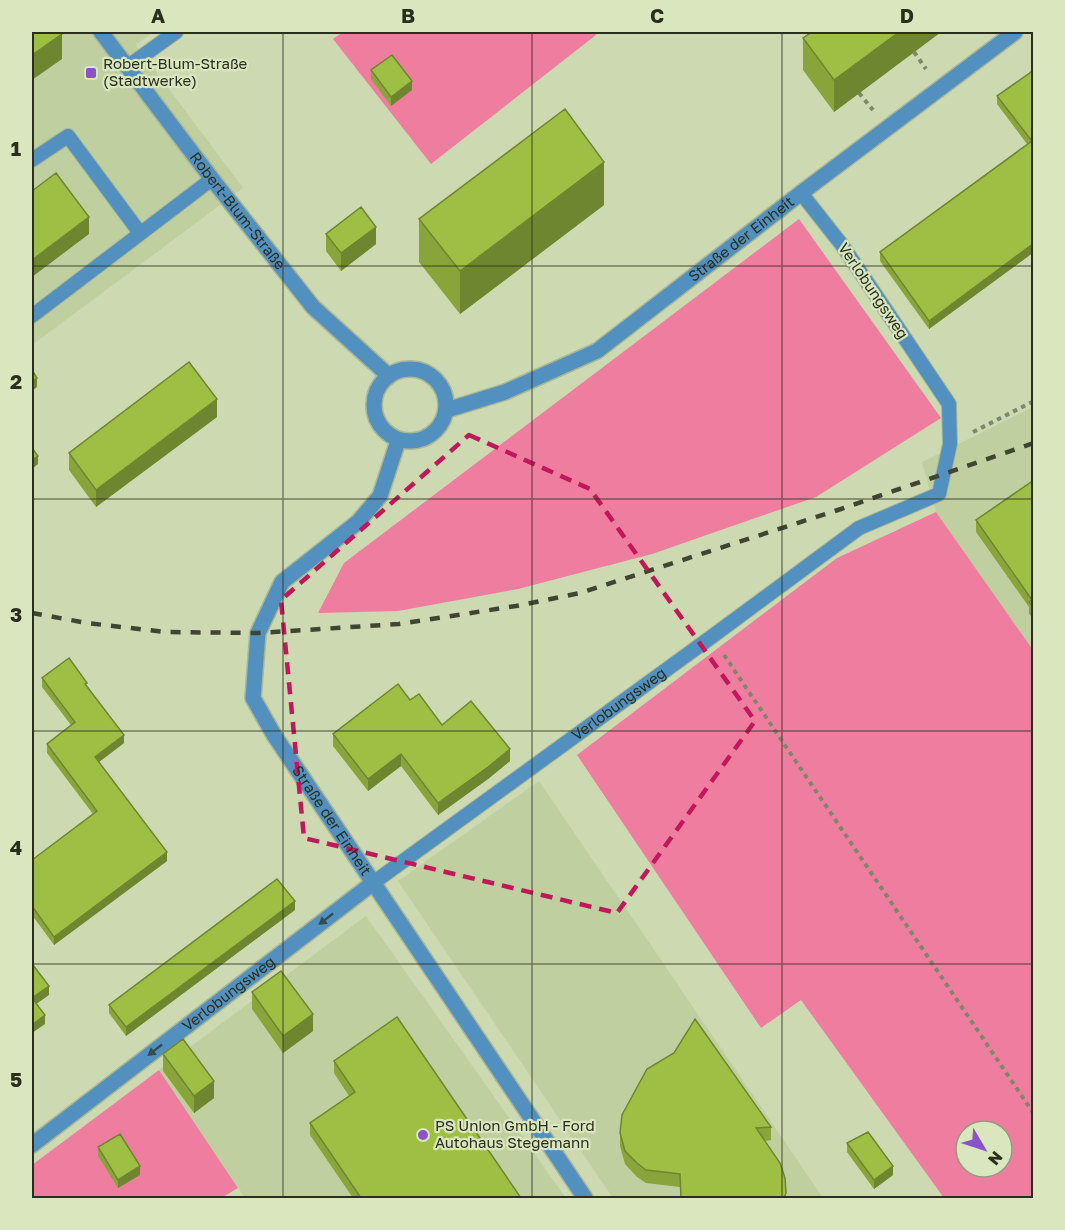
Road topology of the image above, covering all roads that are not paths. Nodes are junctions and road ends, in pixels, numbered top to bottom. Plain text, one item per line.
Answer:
1 (101, 32) edge
2 (176, 32) edge
3 (1015, 32) edge
4 (128, 67) junction
5 (32, 160) edge
6 (212, 179) junction
7 (801, 193) junction
8 (140, 233) junction
9 (32, 316) edge
10 (389, 376) junction
11 (447, 410) junction
12 (398, 441) junction
13 (373, 883) junction
14 (32, 1145) edge
15 (585, 1198) edge

1 - 4 street, Robert-Blum-Straße
2 - 4 lane
3 - 7 street, Straße der Einheit
4 - 6 street, Robert-Blum-Straße
5 - 8 lane
6 - 8 lane
6 - 10 street, Robert-Blum-Straße
7 - 11 street, Straße der Einheit
7 - 13 lane, Verlobungsweg
8 - 9 lane
10 - 11 street
10 - 12 street
11 - 12 street
12 - 13 street, Straße der Einheit
13 -> 14 street, Verlobungsweg
13 - 15 street, Straße der Einheit

